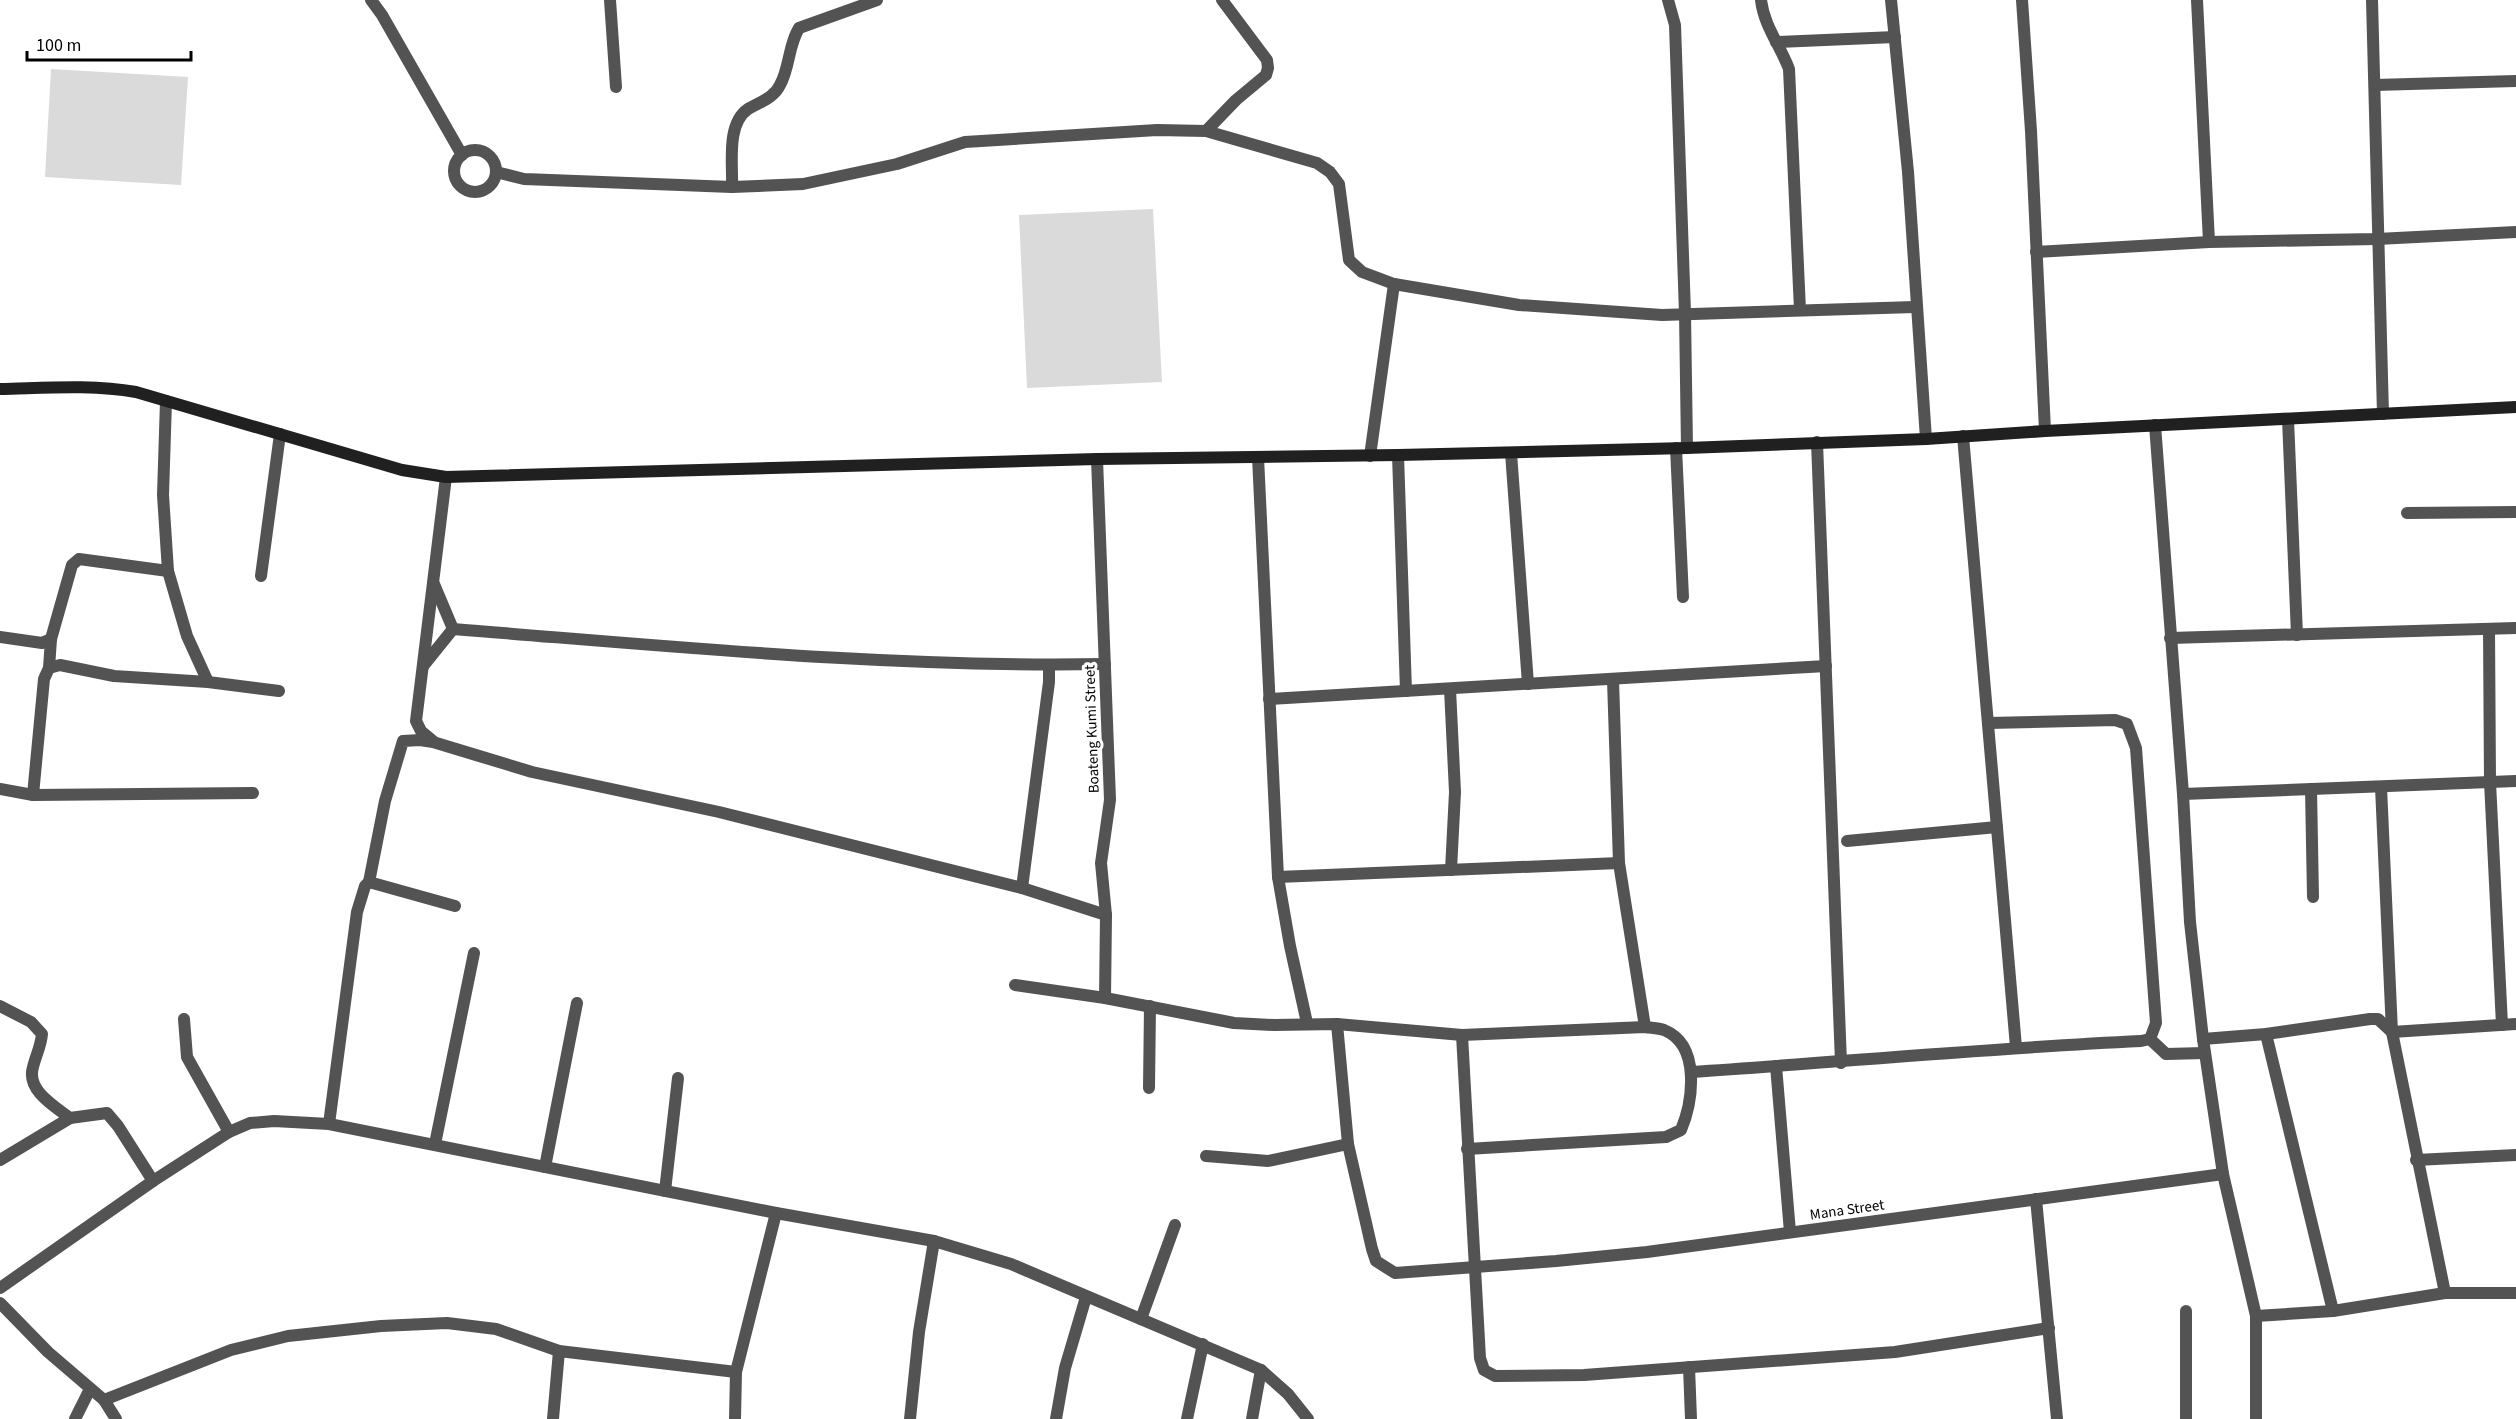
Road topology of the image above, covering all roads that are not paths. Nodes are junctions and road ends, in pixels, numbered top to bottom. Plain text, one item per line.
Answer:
1 (371, 0) edge
2 (610, 0) edge
3 (877, 0) edge
4 (1222, 0) edge
5 (1668, 0) edge
6 (1761, 0) edge
7 (1891, 0) edge
8 (2022, 0) edge
9 (2197, 0) edge
10 (2372, 0) edge
11 (1895, 37) junction
12 (1776, 42) junction
13 (2516, 81) edge
14 (2375, 85) junction
15 (616, 87) dead end
16 (1206, 131) junction
17 (462, 154) junction
18 (496, 172) junction
19 (732, 188) junction
20 (2516, 232) edge
21 (2377, 239) junction
22 (2209, 242) junction
23 (2037, 252) junction
24 (1394, 284) junction
25 (1915, 307) junction
26 (1800, 310) junction
27 (1685, 313) junction
28 (0, 389) edge
29 (166, 401) junction
30 (2516, 407) edge
31 (2383, 414) junction
32 (2288, 419) junction
33 (2155, 425) junction
34 (2045, 431) junction
35 (280, 434) junction
36 (1963, 436) junction
37 (1926, 439) junction
38 (1817, 442) junction
39 (1682, 448) junction
40 (1510, 453) junction
41 (1398, 455) junction
42 (1370, 456) junction
43 (1258, 457) junction
44 (1097, 459) junction
45 (446, 477) junction
46 (2516, 512) edge
47 (2407, 513) dead end
48 (168, 571) junction
49 (261, 576) dead end
50 (434, 583) junction
51 (1683, 597) dead end
52 (2516, 628) edge
53 (453, 629) junction
54 (2489, 629) junction
55 (2297, 635) junction
56 (0, 637) edge
57 (2170, 638) junction
58 (51, 639) junction
59 (1105, 664) junction
60 (424, 665) junction
61 (1049, 665) junction
62 (1826, 666) junction
63 (49, 668) junction
64 (1613, 680) junction
65 (208, 681) junction
66 (1528, 684) junction
67 (1450, 689) junction
68 (279, 691) dead end
69 (1406, 691) junction
70 (1269, 699) junction
71 (1988, 723) junction
72 (433, 742) junction
73 (2516, 781) edge
74 (2490, 782) junction
75 (2381, 787) junction
76 (0, 789) edge
77 (2311, 789) junction
78 (253, 793) dead end
79 (2183, 794) junction
80 (33, 795) junction
81 (1997, 827) junction
82 (1847, 841) dead end
83 (1619, 863) junction
84 (1451, 870) junction
85 (1278, 877) junction
86 (369, 882) junction
87 (1022, 888) junction
88 (2313, 897) dead end
89 (454, 906) dead end
90 (1106, 915) junction
91 (474, 953) dead end
92 (1015, 985) dead end
93 (1105, 998) junction
94 (577, 1003) dead end
95 (0, 1006) edge
96 (1150, 1006) junction
97 (184, 1020) dead end
98 (1307, 1023) junction
99 (2516, 1023) edge
100 (1337, 1024) junction
101 (2502, 1025) junction
102 (1645, 1027) junction
103 (2391, 1032) junction
104 (2266, 1034) junction
105 (1462, 1035) junction
106 (2150, 1039) junction
107 (2203, 1039) junction
108 (2016, 1047) junction
109 (2205, 1053) junction
110 (1841, 1063) junction
111 (1776, 1066) junction
112 (1691, 1072) junction
113 (678, 1078) dead end
114 (1149, 1088) dead end
115 (70, 1118) junction
116 (329, 1124) junction
117 (229, 1132) junction
118 (1348, 1143) junction
119 (435, 1144) junction
120 (1467, 1149) junction
121 (2516, 1155) edge
122 (1206, 1156) dead end
123 (0, 1160) edge
124 (2416, 1161) junction
125 (545, 1167) junction
126 (2223, 1174) junction
127 (153, 1181) junction
128 (665, 1191) junction
129 (2036, 1199) junction
130 (776, 1213) junction
131 (1175, 1225) dead end
132 (1790, 1232) junction
133 (934, 1241) junction
134 (1473, 1268) junction
135 (0, 1288) edge
136 (2445, 1293) junction
137 (2516, 1293) edge
138 (1086, 1297) junction
139 (0, 1304) edge
140 (2186, 1311) dead end
141 (2333, 1311) junction
142 (2256, 1316) junction
143 (1141, 1318) junction
144 (2049, 1328) junction
145 (1203, 1344) junction
146 (558, 1351) junction
147 (1689, 1367) junction
148 (1261, 1370) junction
149 (736, 1372) junction
150 (90, 1389) junction
151 (104, 1400) junction
152 (75, 1419) edge
153 (116, 1419) edge
154 (553, 1419) edge
155 (735, 1419) edge
156 (910, 1419) edge
157 (1056, 1419) edge
158 (1187, 1419) edge
159 (1252, 1419) edge
160 (1308, 1419) edge
161 (1691, 1419) edge
162 (2057, 1419) edge
163 (2186, 1419) edge
164 (2256, 1419) edge

1 - 17 street
2 - 15 street
3 - 19 street
4 - 16 street
5 - 27 street
6 - 12 street
7 - 11 street
8 - 23 street
9 - 22 street
10 - 14 street
11 - 12 street
11 - 25 street
12 - 26 street
13 - 14 street
14 - 21 street
16 - 19 street
16 - 24 street
17 - 18 street
17 - 18 street
18 - 19 street
20 - 21 street
21 - 22 street
21 - 31 street
22 - 23 street
23 - 34 street
24 - 27 street
24 - 42 street
25 - 26 street
25 - 37 street
26 - 27 street
27 - 39 street
28 - 29 street
29 - 35 street
29 - 48 street
30 - 31 street
31 - 32 street
32 - 33 street
32 - 55 street
33 - 34 street
33 - 57 street
34 - 36 street
35 - 45 street
35 - 49 street
36 - 37 street
36 - 71 street
37 - 38 street
38 - 39 street
38 - 62 street
39 - 40 street
39 - 51 street
40 - 41 street
40 - 66 street
41 - 42 street
41 - 69 street
42 - 43 street
43 - 44 street
43 - 70 street
44 - 45 street
44 - 59 street, Boateng Kumi Street
45 - 50 street
46 - 47 street
48 - 58 street
48 - 65 street
50 - 53 street
50 - 60 street
52 - 54 street
53 - 60 street
53 - 61 street
54 - 55 street
54 - 74 street
55 - 57 street
56 - 58 street
57 - 79 street
58 - 63 street
59 - 61 street
59 - 90 street, Boateng Kumi Street
60 - 72 street
61 - 87 street
62 - 64 street
62 - 110 street
63 - 65 street
63 - 80 street
64 - 66 street
64 - 83 street
65 - 68 street
66 - 67 street
67 - 69 street
67 - 84 street
69 - 70 street
70 - 85 street
71 - 81 street
71 - 106 street
72 - 86 street
72 - 87 street
73 - 74 street
74 - 75 street
74 - 101 street
75 - 77 street
75 - 103 street
76 - 80 street
77 - 79 street
77 - 88 street
78 - 80 street
79 - 107 street
81 - 82 street
81 - 108 street
83 - 84 street
83 - 102 street
84 - 85 street
85 - 98 street
86 - 89 street
86 - 116 street
87 - 90 street
90 - 93 street, Boateng Kumi Street
91 - 119 street
92 - 93 street
93 - 96 street
94 - 125 street
95 - 115 street
96 - 98 street
96 - 114 street
97 - 117 street
98 - 100 street
99 - 101 street
100 - 105 street
100 - 118 street, Mana Street
101 - 103 street
102 - 105 street
102 - 112 street
103 - 104 street
103 - 124 street
104 - 107 street
104 - 141 street
105 - 120 street
106 - 108 street
106 - 109 street
107 - 109 street
108 - 110 street
109 - 126 street
110 - 111 street
111 - 112 street
111 - 132 street
112 - 120 street
113 - 128 street
115 - 123 street
115 - 127 street
116 - 117 street
116 - 119 street
117 - 127 street
118 - 122 street
118 - 134 street, Mana Street
119 - 125 street
120 - 134 street
121 - 124 street
124 - 136 street
125 - 128 street
126 - 129 street, Mana Street
126 - 142 street
127 - 135 street
128 - 130 street
129 - 132 street, Mana Street
129 - 144 street
130 - 133 street
130 - 149 street
131 - 143 street
132 - 134 street, Mana Street
133 - 138 street
133 - 156 street
134 - 147 street
136 - 137 street
136 - 141 street
138 - 143 street
138 - 157 street
139 - 150 street
140 - 163 street
141 - 142 street
142 - 164 street
143 - 145 street
144 - 147 street
144 - 162 street
145 - 148 street
145 - 158 street
146 - 149 street
146 - 151 street
146 - 154 street
147 - 161 street
148 - 159 street
148 - 160 street
149 - 155 street
150 - 151 street
150 - 152 street
151 - 153 street

